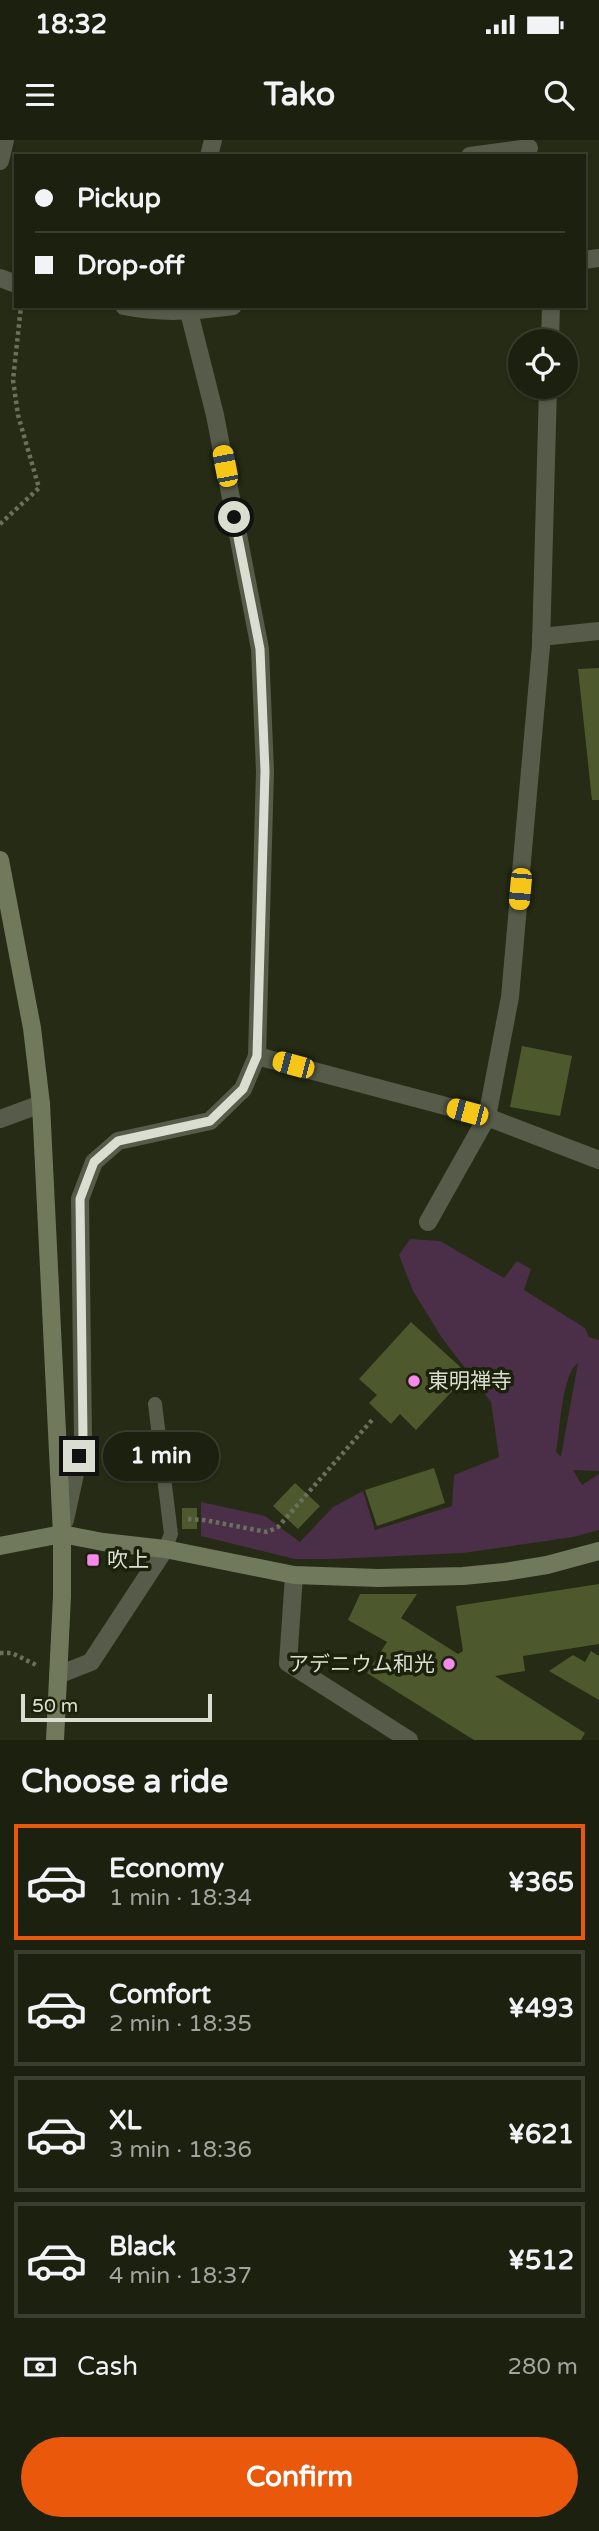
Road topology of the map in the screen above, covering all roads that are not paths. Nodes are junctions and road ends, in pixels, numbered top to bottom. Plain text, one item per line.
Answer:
1 (5, 140) edge
2 (528, 148) edge
3 (484, 154) edge
4 (0, 161) edge
5 (134, 308) edge
6 (551, 308) edge
7 (189, 309) edge
8 (550, 329) edge
9 (548, 399) edge
10 (599, 631) edge
11 (541, 637) junction
12 (0, 860) edge
13 (257, 1056) junction
14 (41, 1104) junction
15 (487, 1117) junction
16 (0, 1119) edge
17 (599, 1160) edge
18 (428, 1222) dead end
19 (155, 1404) dead end
20 (62, 1534) junction
21 (0, 1546) edge
22 (165, 1549) junction
23 (599, 1552) edge
24 (294, 1575) junction
25 (58, 1672) junction
26 (55, 1740) edge
27 (409, 1740) edge

1 - 4 street
2 - 3 street
5 - 7 street
6 - 8 street
7 - 13 street
9 - 11 street
10 - 11 street
11 - 15 street
12 - 14 street
13 - 15 street
13 - 20 street
14 - 16 street
14 - 20 street
15 - 17 street
15 - 18 street
19 - 22 lane
20 - 21 street
20 - 22 street
20 - 25 street
22 - 24 street
22 - 25 street
23 - 24 street
24 - 27 street
25 - 26 street

